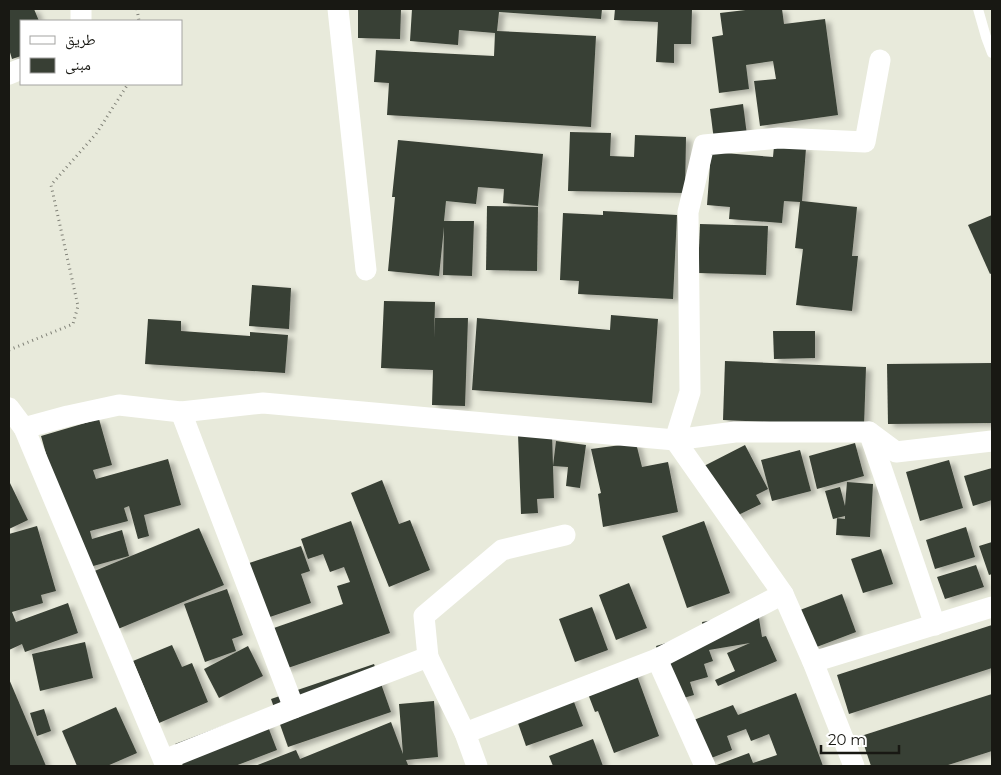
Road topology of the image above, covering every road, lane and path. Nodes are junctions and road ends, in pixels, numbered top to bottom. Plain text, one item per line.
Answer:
1 (338, 9) edge
2 (978, 9) edge
3 (992, 53) edge
4 (880, 60) dead end
5 (127, 85) edge
6 (366, 270) dead end
7 (9, 350) edge
8 (9, 408) edge
9 (181, 412) junction
10 (24, 428) junction
11 (869, 432) junction
12 (676, 440) junction
13 (992, 441) edge
14 (565, 535) dead end
15 (783, 594) junction
16 (992, 607) edge
17 (935, 625) junction
18 (428, 657) junction
19 (657, 659) junction
20 (813, 662) junction
21 (294, 708) junction
22 (465, 733) junction
23 (165, 763) edge
24 (476, 766) edge
25 (705, 766) edge
26 (854, 766) edge

1 - 6 street
2 - 3 lane
4 - 12 street
5 - 7 path
8 - 10 street
9 - 10 street
9 - 12 street
9 - 21 street
10 - 23 street
11 - 12 street
11 - 13 street
11 - 17 street
12 - 15 street
14 - 18 street
15 - 19 street
15 - 20 street
16 - 17 street
17 - 20 street
18 - 21 street
18 - 22 street
19 - 22 street
19 - 25 street
20 - 26 street
21 - 23 street
22 - 24 street

